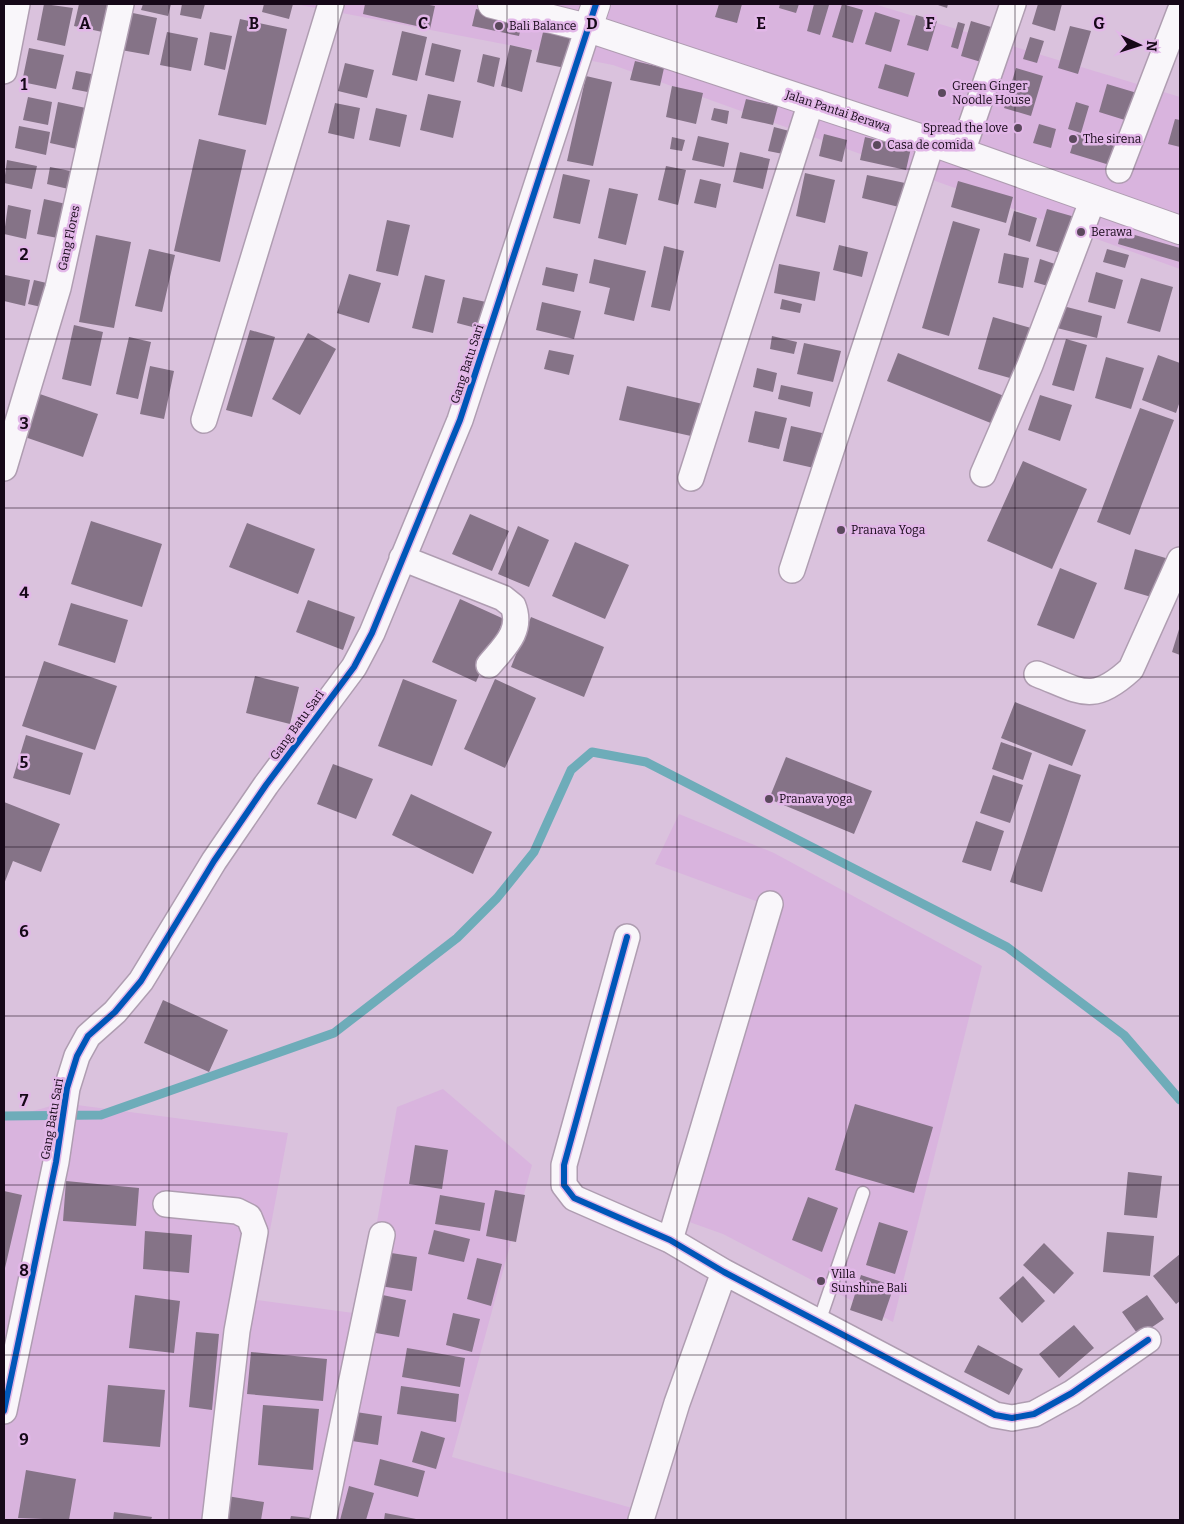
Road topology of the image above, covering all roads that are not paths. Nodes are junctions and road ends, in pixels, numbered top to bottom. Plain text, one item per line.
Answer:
1 (18, 4) edge
2 (122, 4) edge
3 (331, 4) edge
4 (492, 4) edge
5 (1013, 4) edge
6 (1180, 11) edge
7 (592, 16) edge
8 (4, 71) edge
9 (811, 102) junction
10 (932, 142) junction
11 (962, 152) junction
12 (1108, 189) junction
13 (1180, 230) edge
14 (204, 420) dead end
15 (4, 468) edge
16 (983, 474) dead end
17 (691, 478) dead end
18 (402, 558) junction
19 (1180, 560) edge
20 (792, 570) dead end
21 (489, 665) dead end
22 (1037, 674) dead end
23 (770, 904) dead end
24 (627, 936) dead end
25 (863, 1193) dead end
26 (166, 1204) dead end
27 (382, 1235) dead end
28 (670, 1240) junction
29 (724, 1272) junction
30 (819, 1322) junction
31 (1148, 1340) dead end
32 (4, 1411) edge
33 (215, 1520) edge
34 (324, 1520) edge
35 (641, 1520) edge

1 - 8 street
2 - 15 street, Gang Flores
3 - 14 street
4 - 7 street, Jalan Pantai Berawa
5 - 11 street
6 - 12 street
7 - 9 street, Jalan Pantai Berawa
7 - 18 street, Gang Batu Sari
9 - 10 street, Jalan Pantai Berawa
9 - 17 street
10 - 11 street, Jalan Pantai Berawa
10 - 20 street
11 - 12 street, Jalan Pantai Berawa
12 - 13 street, Jalan Pantai Berawa
12 - 16 street
18 - 21 street
18 - 32 street, Gang Batu Sari
19 - 22 street
23 - 28 street
24 - 28 street
25 - 30 lane
26 - 33 street
27 - 34 street
28 - 29 street
29 - 30 street
29 - 35 street
30 - 31 street

